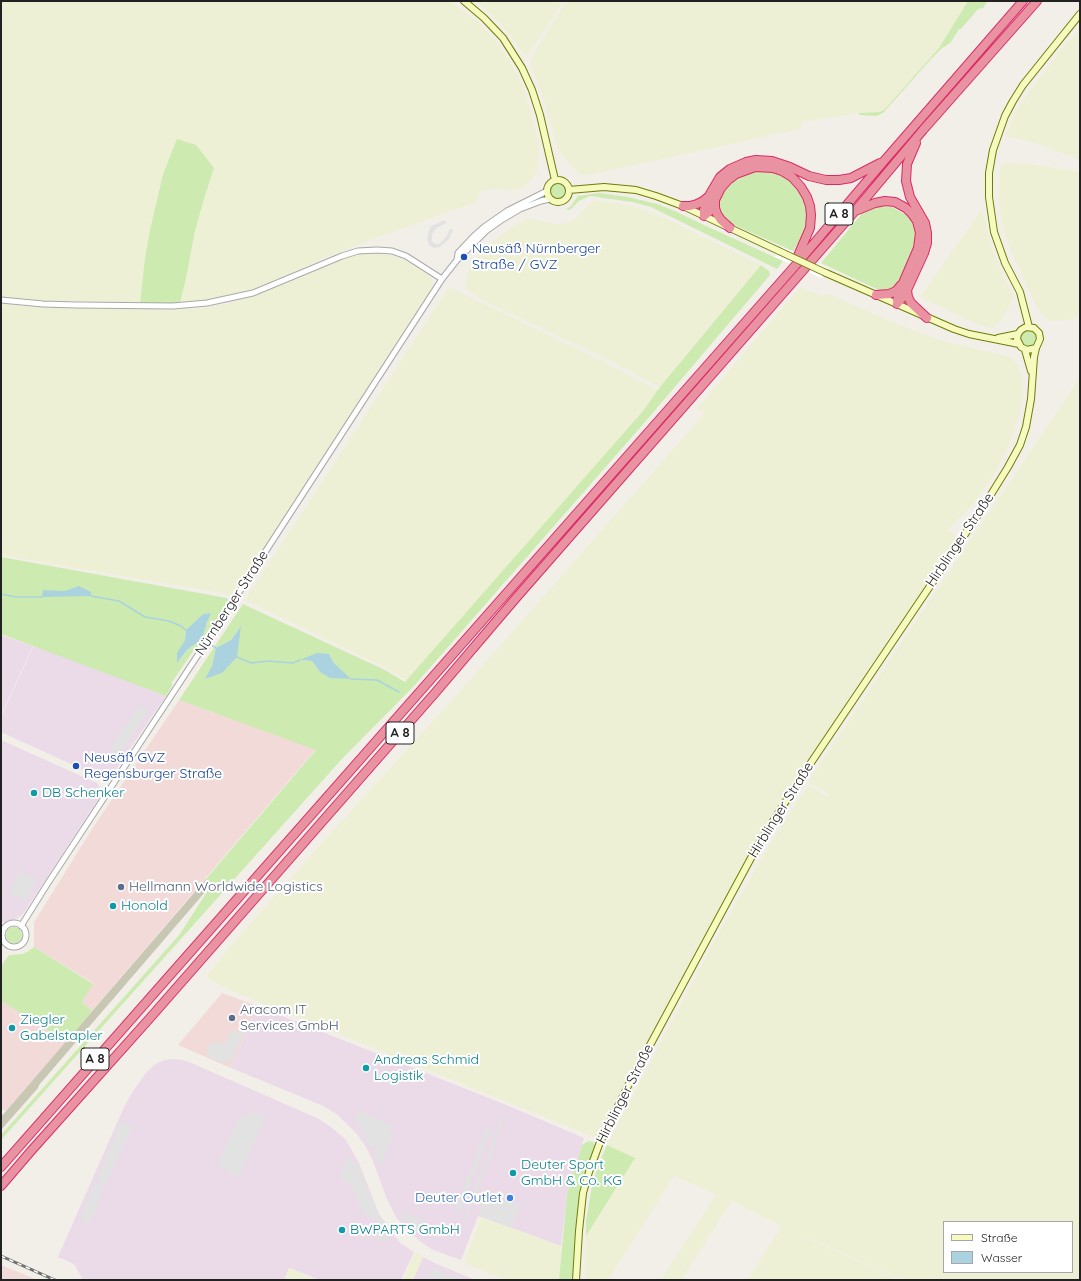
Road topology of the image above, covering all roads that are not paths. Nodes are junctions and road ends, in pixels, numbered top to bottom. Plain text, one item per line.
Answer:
1 (464, 1) edge
2 (1023, 1) edge
3 (1037, 1) edge
4 (1080, 14) edge
5 (923, 130) junction
6 (884, 161) junction
7 (555, 180) junction
8 (569, 190) junction
9 (547, 191) junction
10 (713, 196) junction
11 (550, 199) junction
12 (683, 206) junction
13 (855, 211) junction
14 (704, 216) junction
15 (501, 217) junction
16 (730, 228) junction
17 (794, 267) junction
18 (442, 279) junction
19 (905, 287) junction
20 (876, 295) junction
21 (1, 300) edge
22 (896, 304) junction
23 (927, 318) junction
24 (1029, 327) junction
25 (1018, 334) junction
26 (995, 339) junction
27 (1019, 344) junction
28 (1036, 348) junction
29 (1025, 350) junction
30 (1033, 378) junction
31 (22, 926) junction
32 (2, 930) edge
33 (1, 1167) edge
34 (1, 1186) edge
35 (575, 1280) edge

1 - 7 main road
2 - 6 highway, A 8
3 - 5 highway, A 8
4 - 24 main road
5 - 13 highway, A 8
5 - 19 highway
6 - 10 highway
6 - 17 highway, A 8
7 - 8 main road
7 - 9 main road
8 - 11 main road
8 - 12 main road
9 - 11 main road
9 - 15 street
10 - 12 highway
10 - 14 highway
10 - 16 highway
10 - 17 highway
11 - 15 street
12 - 14 main road
13 - 19 highway
13 - 34 highway, A 8
14 - 16 main road
15 - 18 street, Nürnberger Straße
16 - 20 main road, bridge
17 - 33 highway, A 8
18 - 21 street
18 - 31 street, Nürnberger Straße
19 - 20 highway
19 - 22 highway
19 - 23 highway
20 - 22 main road
22 - 23 main road
23 - 26 main road
24 - 25 main road
24 - 28 main road
25 - 26 main road
25 - 27 main road
26 - 27 main road
27 - 29 main road
28 - 29 main road
28 - 30 main road, Hirblinger Straße
29 - 30 main road
30 - 35 main road, Hirblinger Straße
31 - 32 street
31 - 32 street

